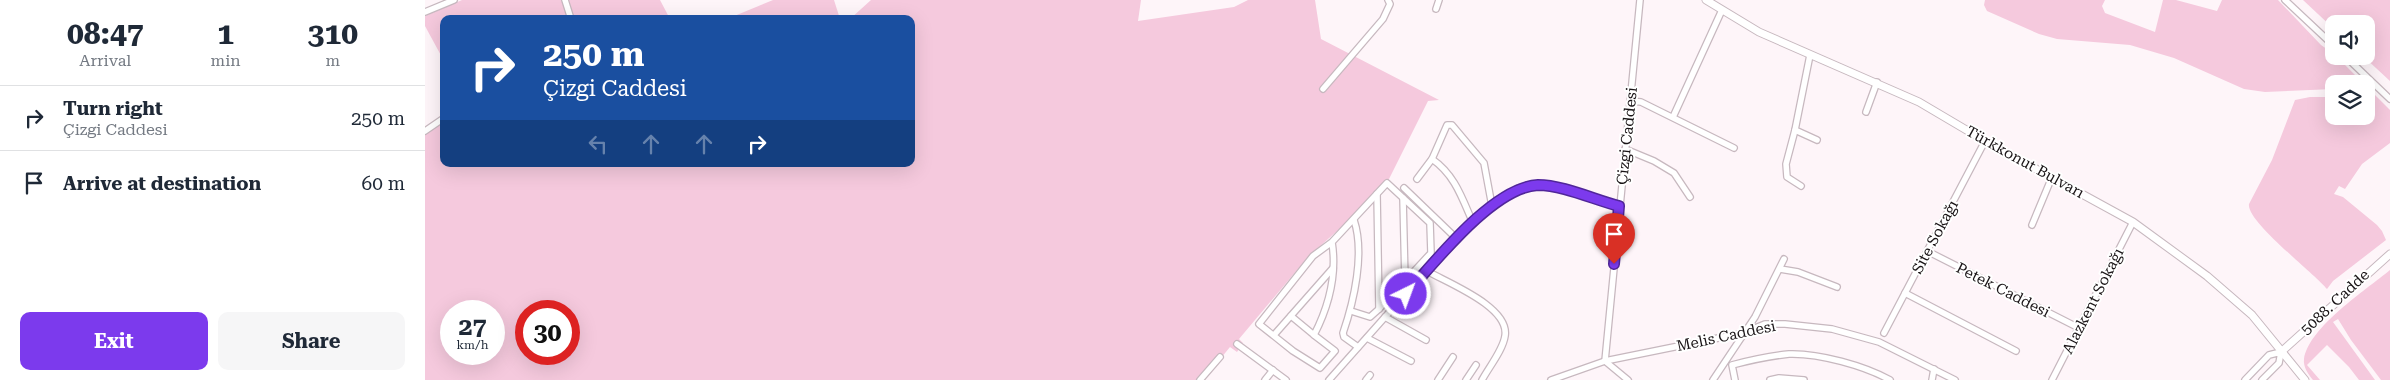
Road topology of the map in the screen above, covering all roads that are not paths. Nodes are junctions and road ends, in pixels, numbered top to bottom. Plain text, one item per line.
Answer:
1 (454, 0) edge
2 (565, 0) edge
3 (1388, 0) edge
4 (1439, 0) edge
5 (1640, 0) edge
6 (1706, 0) edge
7 (2285, 0) edge
8 (1436, 9) dead end
9 (1722, 10) junction
10 (425, 12) edge
11 (570, 15) edge
12 (2325, 38) edge
13 (1810, 55) junction
14 (2354, 65) edge
15 (1877, 82) junction
16 (1323, 89) dead end
17 (2390, 99) edge
18 (1631, 101) junction
19 (1866, 112) dead end
20 (1673, 118) junction
21 (440, 121) edge
22 (1795, 130) junction
23 (425, 131) edge
24 (1817, 140) dead end
25 (1985, 141) junction
26 (1734, 148) dead end
27 (1625, 149) junction
28 (1432, 159) junction
29 (2051, 178) junction
30 (1417, 179) dead end
31 (1801, 186) dead end
32 (1404, 188) dead end
33 (1377, 194) junction
34 (1690, 197) dead end
35 (1403, 198) junction
36 (1492, 206) junction
37 (1619, 206) junction
38 (1354, 220) junction
39 (2133, 222) junction
40 (1473, 223) junction
41 (2032, 225) dead end
42 (1457, 238) junction
43 (1332, 242) junction
44 (1927, 251) junction
45 (2390, 254) edge
46 (1784, 259) dead end
47 (1333, 268) junction
48 (1780, 269) junction
49 (1427, 271) junction
50 (1405, 281) junction
51 (1837, 287) dead end
52 (1905, 293) junction
53 (1379, 310) junction
54 (1351, 311) junction
55 (1291, 316) junction
56 (1385, 317) junction
57 (2079, 328) junction
58 (1743, 333) junction
59 (1884, 333) dead end
60 (1315, 335) junction
61 (1274, 336) junction
62 (1367, 338) junction
63 (1426, 340) dead end
64 (1237, 344) dead end
65 (1358, 347) junction
66 (2016, 351) dead end
67 (2281, 352) junction
68 (1220, 356) dead end
69 (1453, 357) dead end
70 (1411, 361) dead end
71 (1605, 361) junction
72 (1476, 365) dead end
73 (1934, 369) junction
74 (1273, 370) junction
75 (1200, 380) edge
76 (1265, 380) edge
77 (1286, 380) edge
78 (1329, 380) edge
79 (1438, 380) edge
80 (1466, 380) edge
81 (1482, 380) edge
82 (1551, 380) edge
83 (1628, 380) edge
84 (1713, 380) edge
85 (1735, 380) edge
86 (1770, 380) edge
87 (1804, 380) edge
88 (1890, 380) edge
89 (1932, 380) edge
90 (1955, 380) edge
91 (2052, 380) edge
92 (2245, 380) edge
93 (2262, 380) edge
94 (2305, 380) edge

1 - 10 street
2 - 11 street
3 - 16 street
4 - 8 street
5 - 18 street, Çizgi Caddesi
6 - 9 street, Türkkonut Bulvarı
7 - 12 street
9 - 13 street, Türkkonut Bulvarı
9 - 20 street
13 - 15 street, Türkkonut Bulvarı
13 - 22 street
14 - 17 street
15 - 19 street
15 - 25 street, Türkkonut Bulvarı
18 - 20 street
18 - 27 street, Çizgi Caddesi
20 - 26 street
21 - 23 street
22 - 24 street
22 - 31 street
25 - 29 street, Türkkonut Bulvarı
25 - 44 street, Site Sokağı
27 - 34 street
27 - 37 street, Çizgi Caddesi
28 - 30 street
28 - 36 street
28 - 40 street
29 - 39 street, Türkkonut Bulvarı
29 - 41 street
32 - 42 street
33 - 35 street
33 - 38 street
33 - 53 street
35 - 50 street
35 - 50 street
36 - 37 street
36 - 40 street
37 - 71 street, Çizgi Caddesi
38 - 43 street
38 - 54 street
39 - 57 street, Alazkent Sokağı
39 - 67 street, Türkkonut Bulvarı
40 - 42 street
42 - 49 street
43 - 47 street
43 - 61 street
44 - 52 street, Site Sokağı
44 - 57 street, Petek Caddesi
45 - 67 street, 5088. Cadde
46 - 48 street
47 - 55 street
47 - 60 street
48 - 51 street
48 - 58 street
49 - 56 street
49 - 81 street
50 - 53 street
52 - 59 street, Site Sokağı
52 - 66 street
53 - 54 street
54 - 65 street
55 - 60 street
55 - 61 street
56 - 62 street
56 - 63 street
57 - 91 street, Alazkent Sokağı
58 - 71 street, Melis Caddesi
58 - 73 street, Melis Caddesi
58 - 84 street
60 - 61 street
62 - 65 street
62 - 70 street
64 - 74 street
65 - 78 street
67 - 92 street
67 - 93 street
67 - 94 street, Türkkonut Bulvarı
68 - 75 street
69 - 79 street
71 - 82 street, Melis Caddesi
71 - 83 street
72 - 80 street
73 - 89 street
73 - 90 street, Melis Caddesi
74 - 76 street
74 - 77 street
85 - 88 street
86 - 87 street

